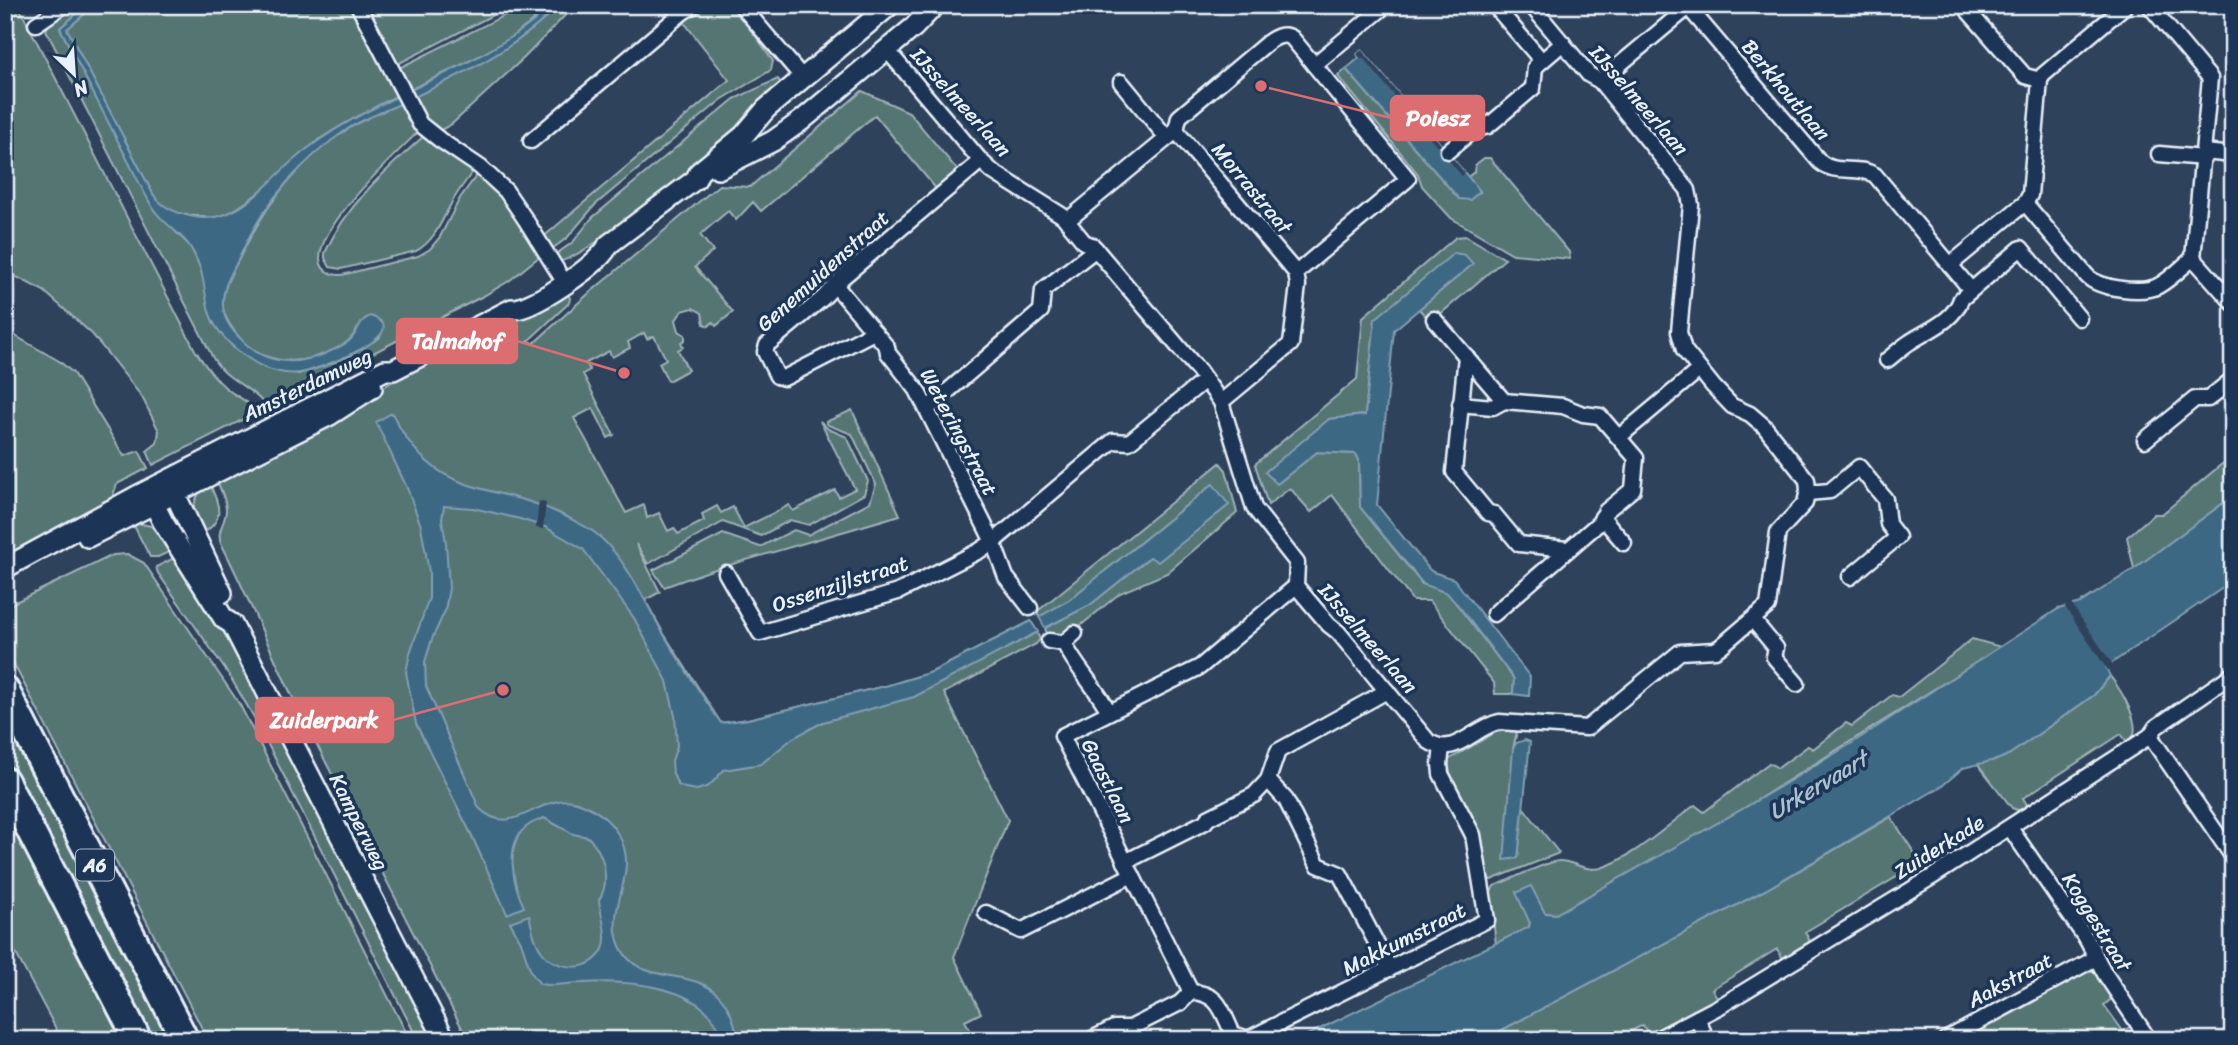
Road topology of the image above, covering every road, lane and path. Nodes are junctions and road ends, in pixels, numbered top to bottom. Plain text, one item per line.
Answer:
1 (64, 5) edge
2 (358, 5) edge
3 (694, 5) edge
4 (741, 5) edge
5 (890, 5) edge
6 (935, 5) edge
7 (1386, 5) edge
8 (1494, 5) edge
9 (1531, 5) edge
10 (1969, 5) edge
11 (2126, 5) edge
12 (2149, 5) edge
13 (1690, 6) edge
14 (1369, 10) edge
15 (36, 24) dead end
16 (866, 26) junction
17 (1563, 43) junction
18 (887, 50) junction
19 (1542, 61) junction
20 (1314, 65) junction
21 (803, 78) junction
22 (2040, 80) junction
23 (1600, 81) junction
24 (1121, 82) dead end
25 (824, 102) junction
26 (1172, 134) junction
27 (531, 141) dead end
28 (1448, 151) dead end
29 (2159, 154) dead end
30 (2204, 155) junction
31 (2233, 155) edge
32 (981, 161) junction
33 (696, 179) junction
34 (2025, 203) junction
35 (1068, 220) junction
36 (1096, 248) junction
37 (2193, 257) junction
38 (1950, 265) junction
39 (1296, 273) junction
40 (561, 278) junction
41 (835, 285) junction
42 (1971, 290) junction
43 (2233, 303) edge
44 (2079, 318) dead end
45 (1434, 319) dead end
46 (874, 332) junction
47 (1466, 356) junction
48 (1887, 360) dead end
49 (1699, 370) junction
50 (2233, 379) edge
51 (1205, 380) junction
52 (1504, 401) junction
53 (1221, 402) junction
54 (1460, 404) junction
55 (927, 409) junction
56 (1619, 437) junction
57 (2145, 440) dead end
58 (1808, 493) junction
59 (163, 495) junction
60 (1602, 517) junction
61 (993, 542) junction
62 (1624, 544) dead end
63 (1567, 549) junction
64 (5, 568) edge
65 (726, 573) dead end
66 (5, 577) edge
67 (1850, 577) dead end
68 (1296, 586) junction
69 (1030, 608) dead end
70 (1494, 614) dead end
71 (1753, 620) junction
72 (1063, 639) dead end
73 (2233, 674) edge
74 (1797, 684) dead end
75 (5, 690) edge
76 (1387, 691) junction
77 (1109, 712) junction
78 (2150, 736) junction
79 (1442, 747) junction
80 (5, 780) edge
81 (1268, 780) junction
82 (2010, 828) junction
83 (2233, 857) edge
84 (1128, 868) junction
85 (986, 913) dead end
86 (2096, 958) junction
87 (1390, 969) junction
88 (1191, 992) junction
89 (1697, 1018) junction
90 (138, 1040) edge
91 (185, 1040) edge
92 (445, 1040) edge
93 (1090, 1040) edge
94 (1655, 1040) edge
95 (1707, 1040) edge
96 (1945, 1040) edge
97 (2149, 1040) edge

1 - 15 street
2 - 40 street
3 - 27 street
4 - 21 street
5 - 16 main road, Amsterdamweg
6 - 18 main road, Amsterdamweg
7 - 14 street
8 - 19 street
9 - 17 street, IJsselmeerlaan
10 - 22 street
11 - 22 street
12 - 30 street
13 - 23 street
13 - 38 street, Berkhoutlaan
14 - 20 street
16 - 18 main road
16 - 21 main road, Amsterdamweg
17 - 19 street
17 - 23 street, IJsselmeerlaan
18 - 25 main road, Amsterdamweg
18 - 32 street, IJsselmeerlaan
19 - 28 street
20 - 26 street
20 - 39 street
21 - 25 main road
21 - 33 main road, Amsterdamweg
22 - 34 street
23 - 49 street, IJsselmeerlaan
24 - 26 street, Morrastraat
25 - 33 main road, Amsterdamweg
26 - 35 street
26 - 39 street, Morrastraat
29 - 30 street
30 - 31 street
30 - 37 street
32 - 35 street, IJsselmeerlaan
32 - 41 street, Genemuidenstraat
33 - 40 main road, Amsterdamweg
34 - 37 street
34 - 38 street
35 - 36 street, IJsselmeerlaan
36 - 51 street, IJsselmeerlaan
36 - 55 street
37 - 43 street
38 - 42 street, Berkhoutlaan
39 - 53 street
40 - 59 main road, Amsterdamweg
41 - 46 street, Weteringstraat
41 - 46 street, Genemuidenstraat
42 - 44 street
42 - 48 street
45 - 47 street
46 - 55 street, Weteringstraat
47 - 52 street
47 - 54 street
49 - 56 street
49 - 58 street, IJsselmeerlaan
50 - 57 street
51 - 53 street, IJsselmeerlaan
51 - 61 street
52 - 54 street
52 - 56 street
53 - 68 street, IJsselmeerlaan
54 - 63 street
55 - 61 street, Weteringstraat
56 - 60 street
58 - 67 street
58 - 71 street
59 - 64 main road
59 - 66 main road
59 - 92 main road, Kamperweg
60 - 62 street
60 - 63 street
61 - 65 street, Ossenzijlstraat
61 - 69 street, Weteringstraat
63 - 70 street
68 - 76 street, IJsselmeerlaan
68 - 77 street, Gaastlaan
71 - 74 street
71 - 79 street
72 - 77 street
73 - 78 street, Zuiderkade
75 - 91 highway, A6
76 - 79 street, IJsselmeerlaan
76 - 81 street
77 - 84 street, Gaastlaan
78 - 82 street, Zuiderkade
78 - 83 street
79 - 87 street, Makkumstraat
80 - 90 highway, A6
81 - 84 street
81 - 87 street
82 - 86 street, Koggestraat
82 - 89 street, Zuiderkade
84 - 85 street
84 - 88 street, Gaastlaan
86 - 96 street, Aakstraat
86 - 97 street, Koggestraat
87 - 88 street, Makkumstraat
88 - 93 street
89 - 94 street, Zuiderkade
89 - 95 street

